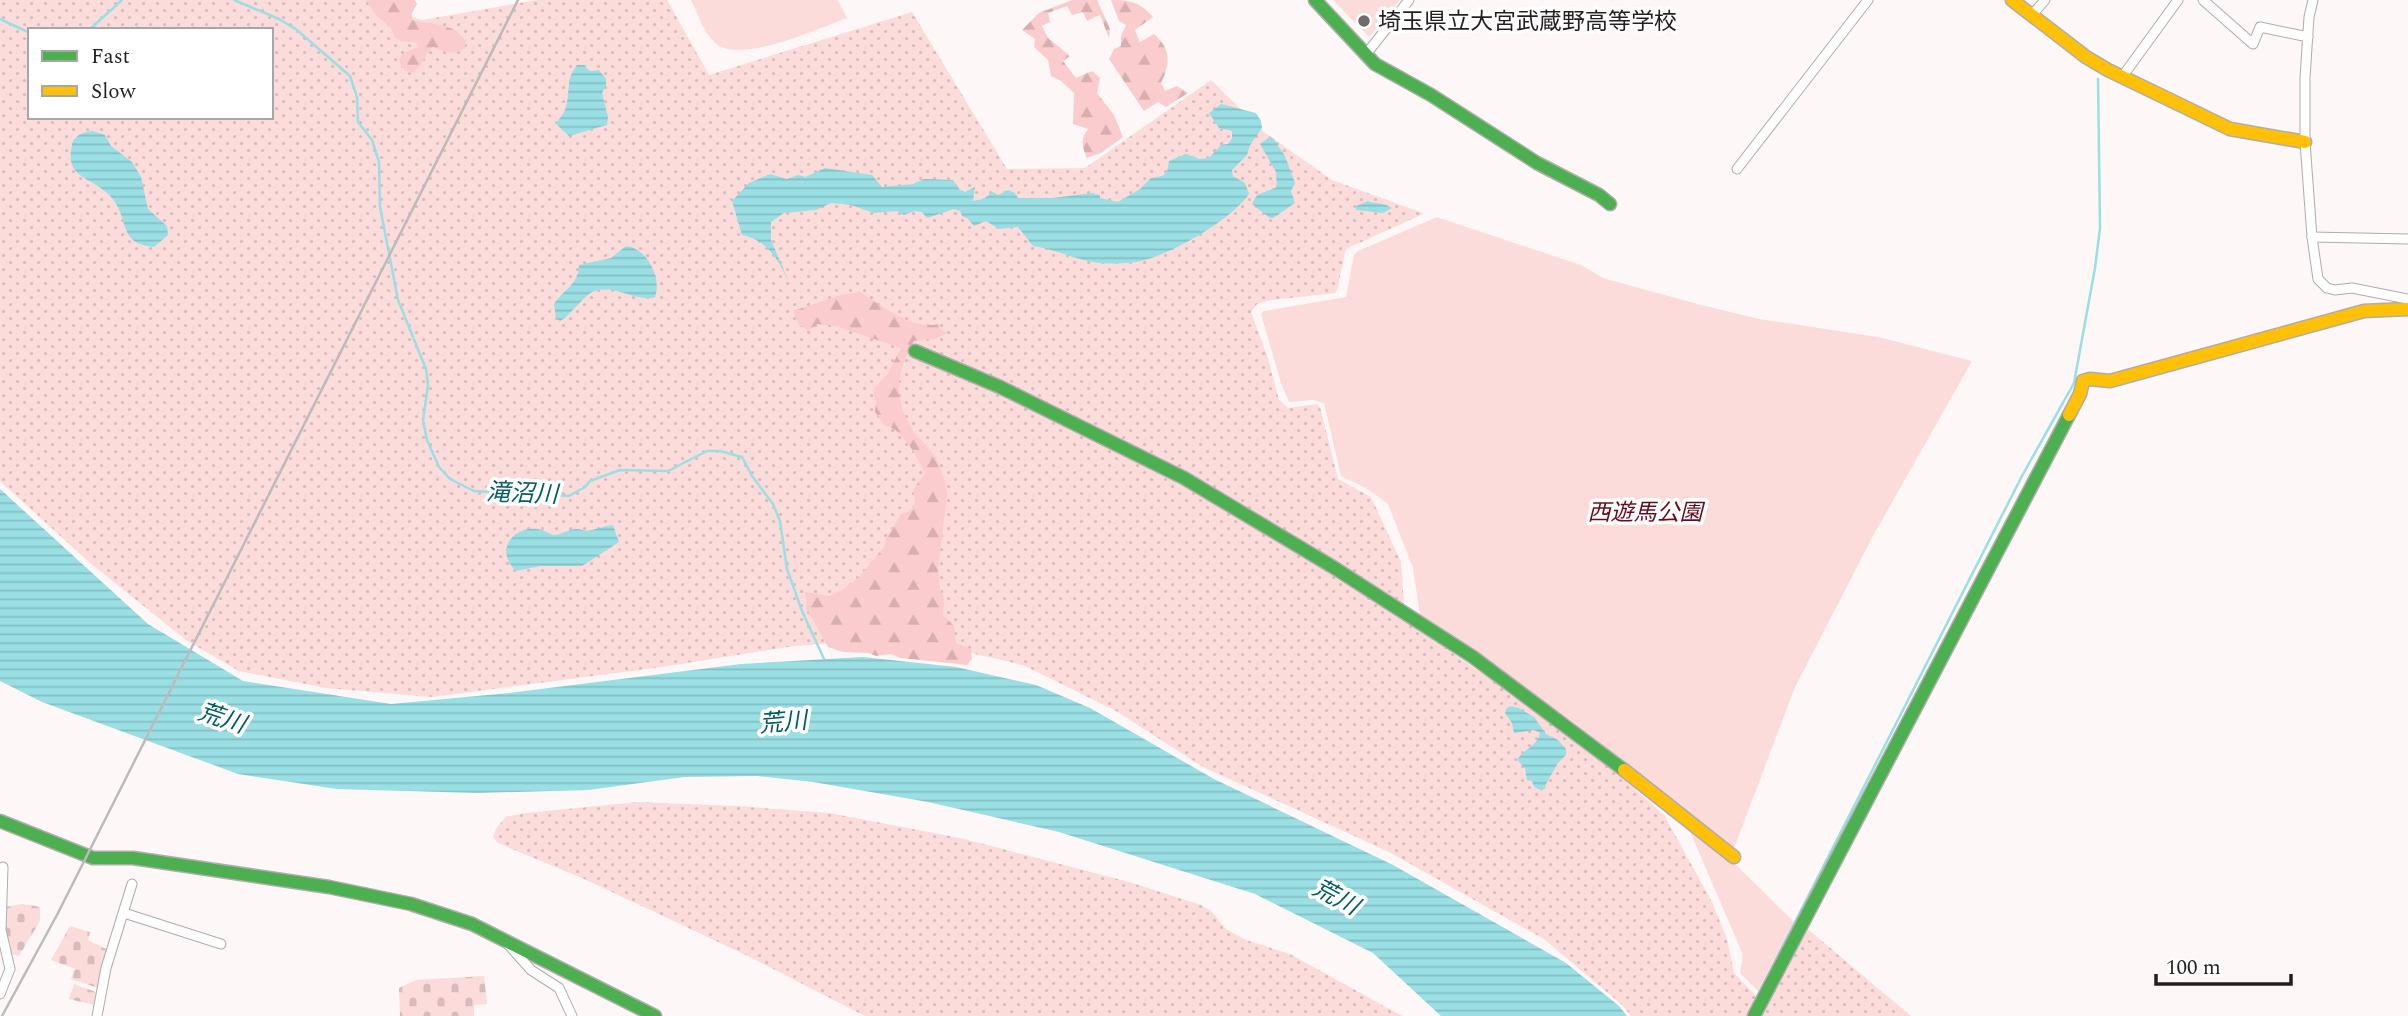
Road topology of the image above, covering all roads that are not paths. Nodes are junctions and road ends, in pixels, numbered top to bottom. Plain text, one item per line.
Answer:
1 (1315, 0) edge
2 (1409, 0) edge
3 (1868, 0) edge
4 (2012, 0) edge
5 (2045, 0) edge
6 (2178, 0) edge
7 (2203, 0) edge
8 (2313, 0) edge
9 (2032, 15) junction
10 (2308, 37) junction
11 (1367, 53) junction
12 (2122, 77) junction
13 (2305, 142) junction
14 (1737, 169) dead end
15 (1610, 204) dead end
16 (2312, 237) junction
17 (2408, 239) edge
18 (2408, 299) edge
19 (2408, 309) edge
20 (915, 351) dead end
21 (0, 821) edge
22 (1734, 857) dead end
23 (3, 867) dead end
24 (132, 884) dead end
25 (124, 913) junction
26 (506, 942) junction
27 (221, 944) dead end
28 (0, 994) edge
29 (97, 1016) edge
30 (572, 1016) edge
31 (655, 1016) edge
32 (1754, 1016) edge

1 - 11 street
2 - 11 street
3 - 14 street
4 - 9 street
5 - 9 street
6 - 12 street
7 - 10 street
8 - 10 street
9 - 12 street
10 - 13 street
11 - 15 street
12 - 13 street
13 - 16 street
16 - 17 street
16 - 18 street
19 - 32 street
20 - 22 street
21 - 26 street
23 - 28 street
24 - 25 street
25 - 27 street
25 - 29 street
26 - 30 street
26 - 31 street

